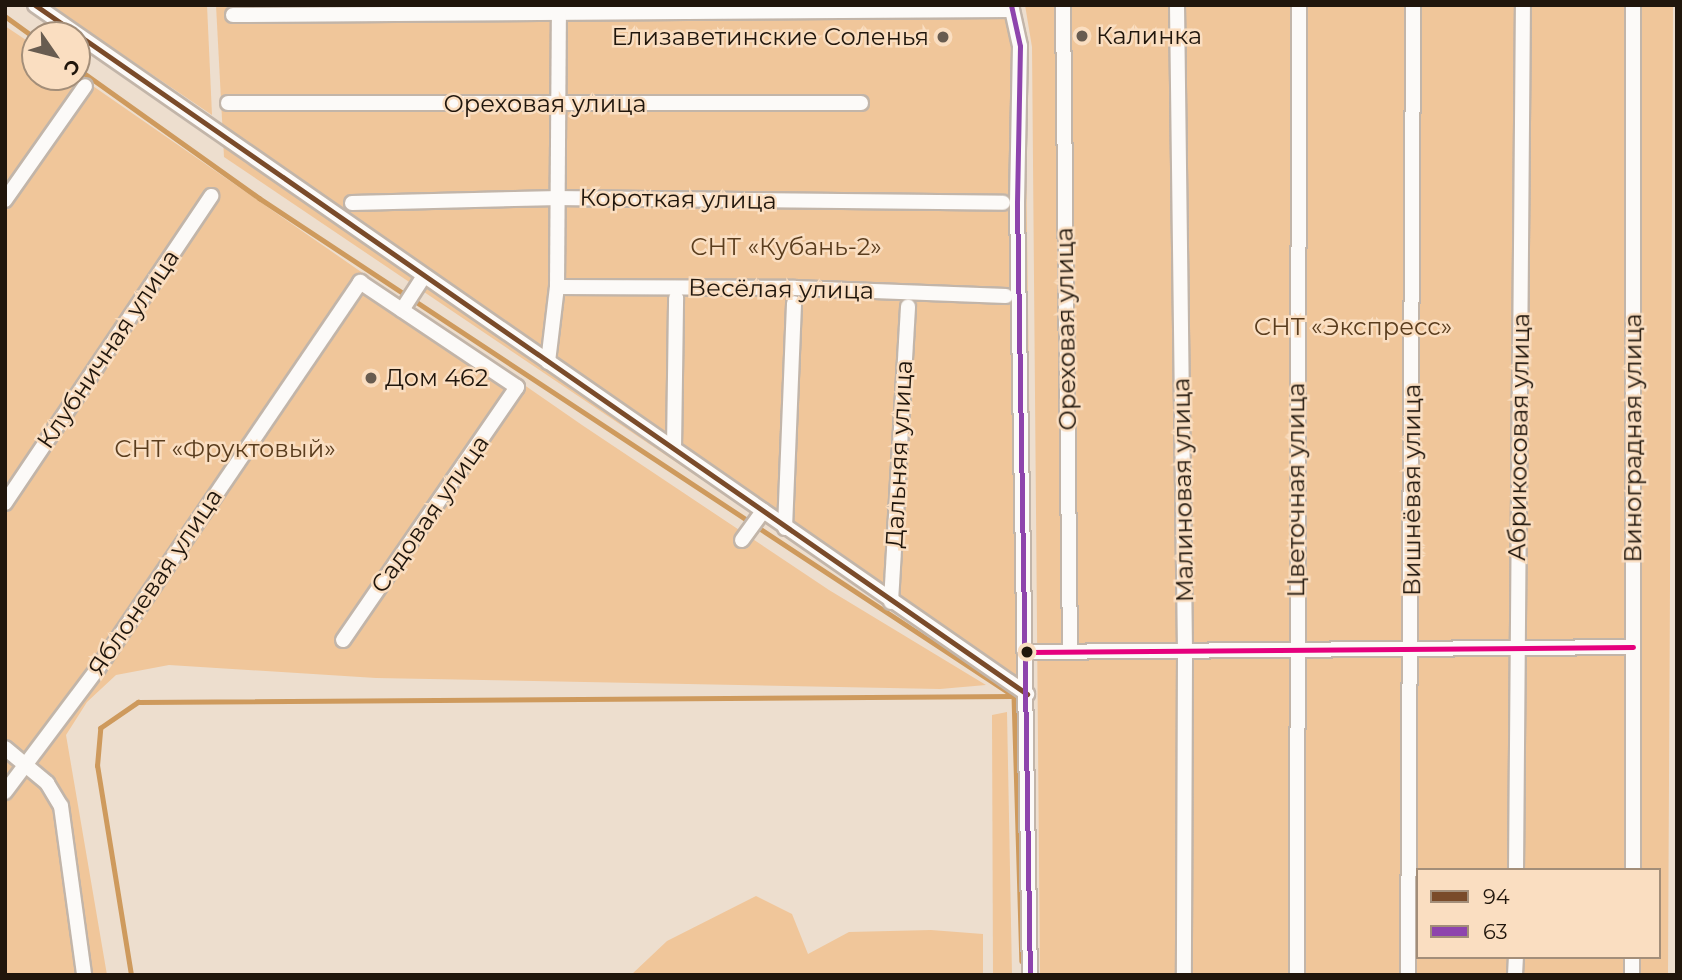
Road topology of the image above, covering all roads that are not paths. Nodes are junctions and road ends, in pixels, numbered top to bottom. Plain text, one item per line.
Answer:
1 (34, 5) edge
2 (1063, 5) edge
3 (1177, 5) edge
4 (1299, 5) edge
5 (1413, 5) edge
6 (1523, 5) edge
7 (1633, 5) edge
8 (1012, 8) edge
9 (559, 10) edge
10 (233, 15) dead end
11 (81, 91) edge
12 (228, 103) dead end
13 (862, 103) dead end
14 (558, 104) junction
15 (212, 196) dead end
16 (560, 198) junction
17 (5, 200) edge
18 (352, 203) dead end
19 (1003, 203) dead end
20 (424, 276) junction
21 (557, 286) junction
22 (1006, 296) dead end
23 (676, 298) dead end
24 (407, 302) junction
25 (794, 303) dead end
26 (908, 306) dead end
27 (548, 362) junction
28 (517, 387) joint
29 (674, 448) junction
30 (5, 503) edge
31 (785, 527) junction
32 (891, 602) junction
33 (343, 640) dead end
34 (1633, 647) junction
35 (1516, 649) junction
36 (1410, 651) junction
37 (1027, 652) junction
38 (1070, 652) junction
39 (1296, 652) junction
40 (1185, 653) junction
41 (1027, 694) junction
42 (5, 748) edge
43 (26, 762) junction
44 (5, 792) edge
45 (1516, 868) edge
46 (1633, 868) edge
47 (84, 975) edge
48 (1030, 975) edge
49 (1184, 975) edge
50 (1297, 975) edge
51 (1408, 975) edge

1 - 20 street
2 - 38 street, Ореховая улица
3 - 40 street, Малиновая улица
4 - 39 street, Цветочная улица
5 - 36 street, Вишнёвая улица
6 - 35 street, Абрикосовая улица
7 - 34 street, Виноградная улица
8 - 9 street
8 - 37 street, Ореховая улица
9 - 10 street
9 - 14 street
11 - 17 street
12 - 14 street, Ореховая улица
13 - 14 street, Ореховая улица
14 - 16 street
15 - 30 street, Клубничная улица
16 - 18 street, Короткая улица
16 - 19 street, Короткая улица
16 - 21 street
20 - 24 street
20 - 27 street
21 - 22 street, Весёлая улица
21 - 27 street
23 - 29 street
24 - 28 street, Яблоневая улица
24 - 43 street, Яблоневая улица
25 - 31 street
26 - 32 street, Дальняя улица
27 - 29 street
28 - 33 street, Садовая улица
29 - 31 street
31 - 32 street
32 - 41 street
34 - 35 street
34 - 46 street, Виноградная улица
35 - 36 street
35 - 45 street, Абрикосовая улица
36 - 39 street
36 - 51 street, Вишнёвая улица
37 - 38 street
37 - 41 street, Ореховая улица
38 - 40 street
39 - 40 street
39 - 50 street, Цветочная улица
40 - 49 street, Малиновая улица
41 - 48 street, Ореховая улица
42 - 43 street
43 - 44 street, Яблоневая улица
43 - 47 street

